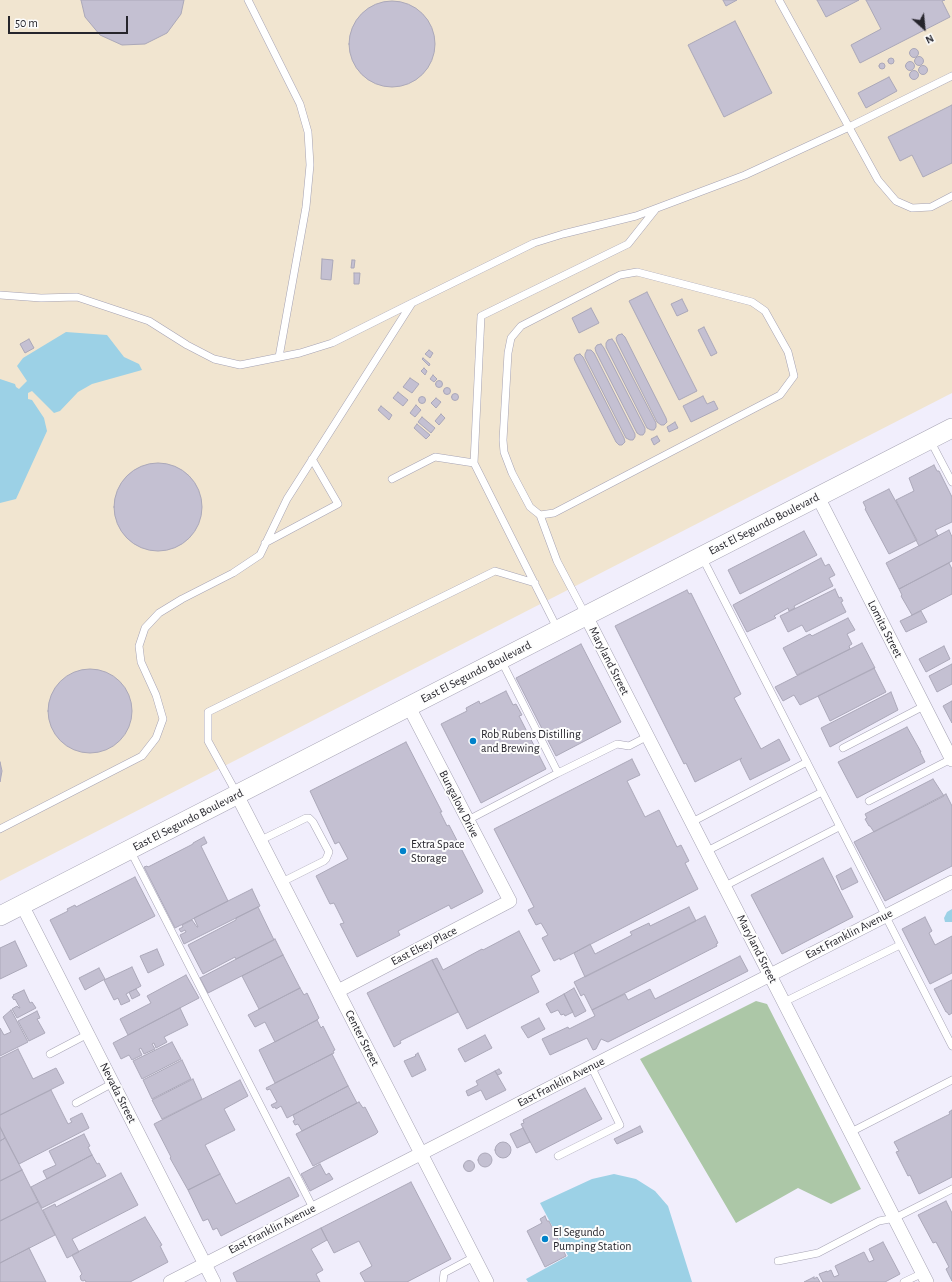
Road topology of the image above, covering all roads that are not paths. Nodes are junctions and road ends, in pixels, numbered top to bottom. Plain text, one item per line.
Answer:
1 (248, 0) edge
2 (779, 0) edge
3 (952, 76) edge
4 (849, 127) junction
5 (952, 196) edge
6 (656, 209) junction
7 (0, 295) edge
8 (412, 303) junction
9 (279, 357) junction
10 (952, 428) edge
11 (930, 439) junction
12 (312, 459) junction
13 (474, 463) junction
14 (392, 479) dead end
15 (952, 482) edge
16 (818, 497) junction
17 (540, 515) junction
18 (266, 543) junction
19 (702, 556) junction
20 (535, 583) junction
21 (586, 616) junction
22 (559, 630) junction
23 (501, 660) junction
24 (409, 706) junction
25 (924, 706) junction
26 (648, 736) junction
27 (843, 748) dead end
28 (952, 760) edge
29 (807, 762) junction
30 (558, 773) junction
31 (822, 792) junction
32 (237, 795) junction
33 (869, 801) dead end
34 (468, 820) junction
35 (692, 822) junction
36 (839, 827) junction
37 (0, 829) edge
38 (261, 840) junction
39 (130, 850) junction
40 (707, 851) junction
41 (282, 882) junction
42 (952, 882) edge
43 (725, 886) junction
44 (510, 901) joint
45 (22, 905) junction
46 (0, 916) edge
47 (885, 916) junction
48 (900, 945) junction
49 (770, 975) junction
50 (338, 991) junction
51 (784, 1002) junction
52 (88, 1034) junction
53 (952, 1046) edge
54 (50, 1054) dead end
55 (591, 1066) junction
56 (952, 1080) edge
57 (113, 1083) junction
58 (76, 1103) dead end
59 (851, 1132) junction
60 (421, 1153) junction
61 (558, 1156) dead end
62 (952, 1189) edge
63 (314, 1208) junction
64 (895, 1218) junction
65 (474, 1257) junction
66 (778, 1261) dead end
67 (205, 1264) junction
68 (925, 1277) edge
69 (170, 1282) edge
70 (214, 1282) edge
71 (443, 1282) edge
72 (487, 1282) edge
73 (904, 1282) edge

1 - 9 lane
2 - 4 lane
3 - 4 lane
4 - 5 lane
4 - 6 lane
6 - 8 lane
6 - 13 lane
7 - 9 lane
8 - 9 lane
8 - 12 lane
10 - 11 main road, East El Segundo Boulevard
11 - 15 lane
11 - 16 main road, East El Segundo Boulevard
12 - 18 lane
12 - 18 lane
13 - 14 lane
13 - 20 lane
16 - 19 main road, East El Segundo Boulevard
16 - 25 street, Lomita Street
17 - 17 lane
17 - 21 lane
18 - 37 lane
19 - 21 main road, East El Segundo Boulevard
19 - 29 lane
20 - 22 lane
20 - 32 lane
21 - 22 main road, East El Segundo Boulevard
21 - 26 street, Maryland Street
22 - 23 main road, East El Segundo Boulevard
23 - 24 main road, East El Segundo Boulevard
23 - 30 lane
24 - 32 main road, East El Segundo Boulevard
24 - 34 street, Bungalow Drive
25 - 27 lane
25 - 28 street, Lomita Street
26 - 30 lane
26 - 35 street, Maryland Street
28 - 33 lane
29 - 31 lane
29 - 35 lane
30 - 34 lane
31 - 36 lane
31 - 40 lane
32 - 38 street, Center Street
32 - 39 main road, East El Segundo Boulevard
34 - 44 street, Bungalow Drive
35 - 40 street, Maryland Street
36 - 43 lane
36 - 47 lane
38 - 41 street, Center Street
38 - 41 lane
39 - 45 main road, East El Segundo Boulevard
39 - 63 lane
40 - 43 street, Maryland Street
41 - 50 street, Center Street
42 - 47 street, East Franklin Avenue
43 - 49 street, Maryland Street
44 - 50 street, East Elsey Place
45 - 46 main road, East El Segundo Boulevard
45 - 52 street, Nevada Street
47 - 48 lane
47 - 49 street, East Franklin Avenue
48 - 51 lane
48 - 53 lane
49 - 51 street, Maryland Street
49 - 55 street, East Franklin Avenue
50 - 60 street, Center Street
51 - 59 street, Maryland Street
52 - 54 lane
52 - 57 street, Nevada Street
55 - 60 street, East Franklin Avenue
55 - 61 lane
56 - 59 lane
57 - 58 lane
57 - 67 street, Nevada Street
59 - 64 street, Maryland Street
60 - 63 street, East Franklin Avenue
60 - 65 street, Center Street
62 - 64 lane
63 - 67 street, East Franklin Avenue
64 - 66 lane
64 - 68 street, Maryland Street
65 - 71 lane
65 - 72 street, Center Street
67 - 69 street, East Franklin Avenue
67 - 70 street, Nevada Street
68 - 73 lane

